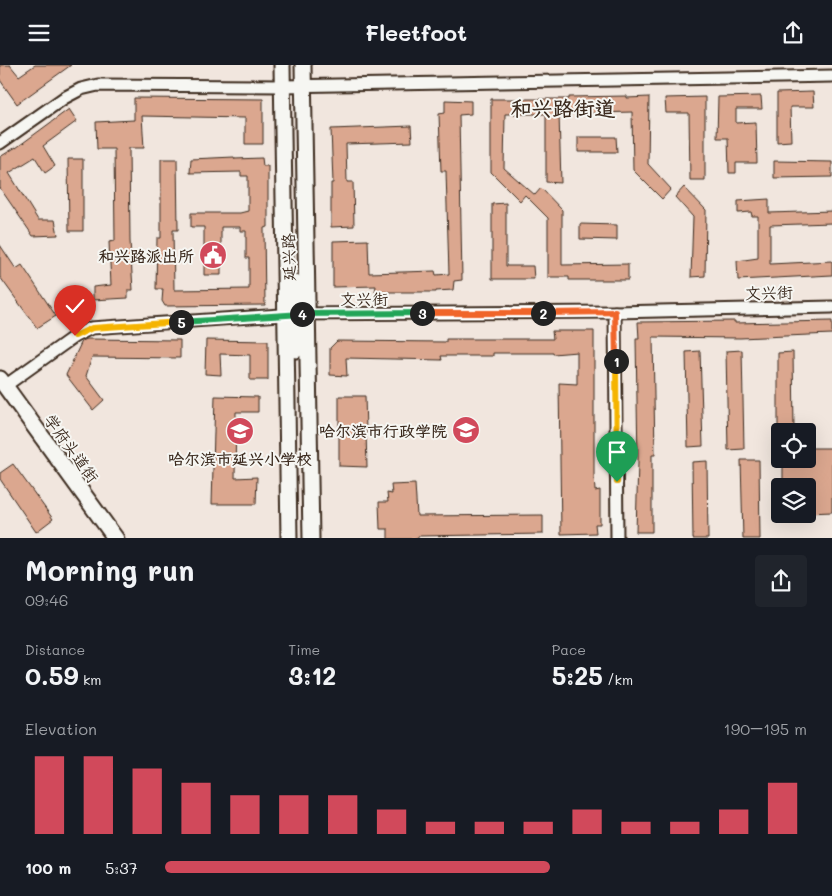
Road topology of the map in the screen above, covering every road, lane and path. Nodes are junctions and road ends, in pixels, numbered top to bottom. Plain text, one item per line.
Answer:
1 (282, 65) edge
2 (292, 65) edge
3 (303, 65) edge
4 (832, 76) edge
5 (292, 85) junction
6 (0, 143) edge
7 (832, 307) edge
8 (615, 312) junction
9 (295, 314) junction
10 (2, 385) edge
11 (105, 538) edge
12 (115, 538) edge
13 (289, 538) edge
14 (299, 538) edge
15 (311, 538) edge
16 (618, 538) edge

1 - 5 main road, 延兴路
2 - 5 main road
3 - 5 main road, 延兴路
4 - 5 street
5 - 6 street
5 - 9 main road, 延兴路
5 - 9 main road, 延兴路
7 - 8 street, 文兴街
8 - 9 street, 文兴街
8 - 16 street
9 - 10 street, 文兴街
9 - 13 main road, 延兴路
9 - 14 main road
9 - 15 main road, 延兴路
10 - 11 main road, 学府头道街
10 - 12 main road, 学府头道街

